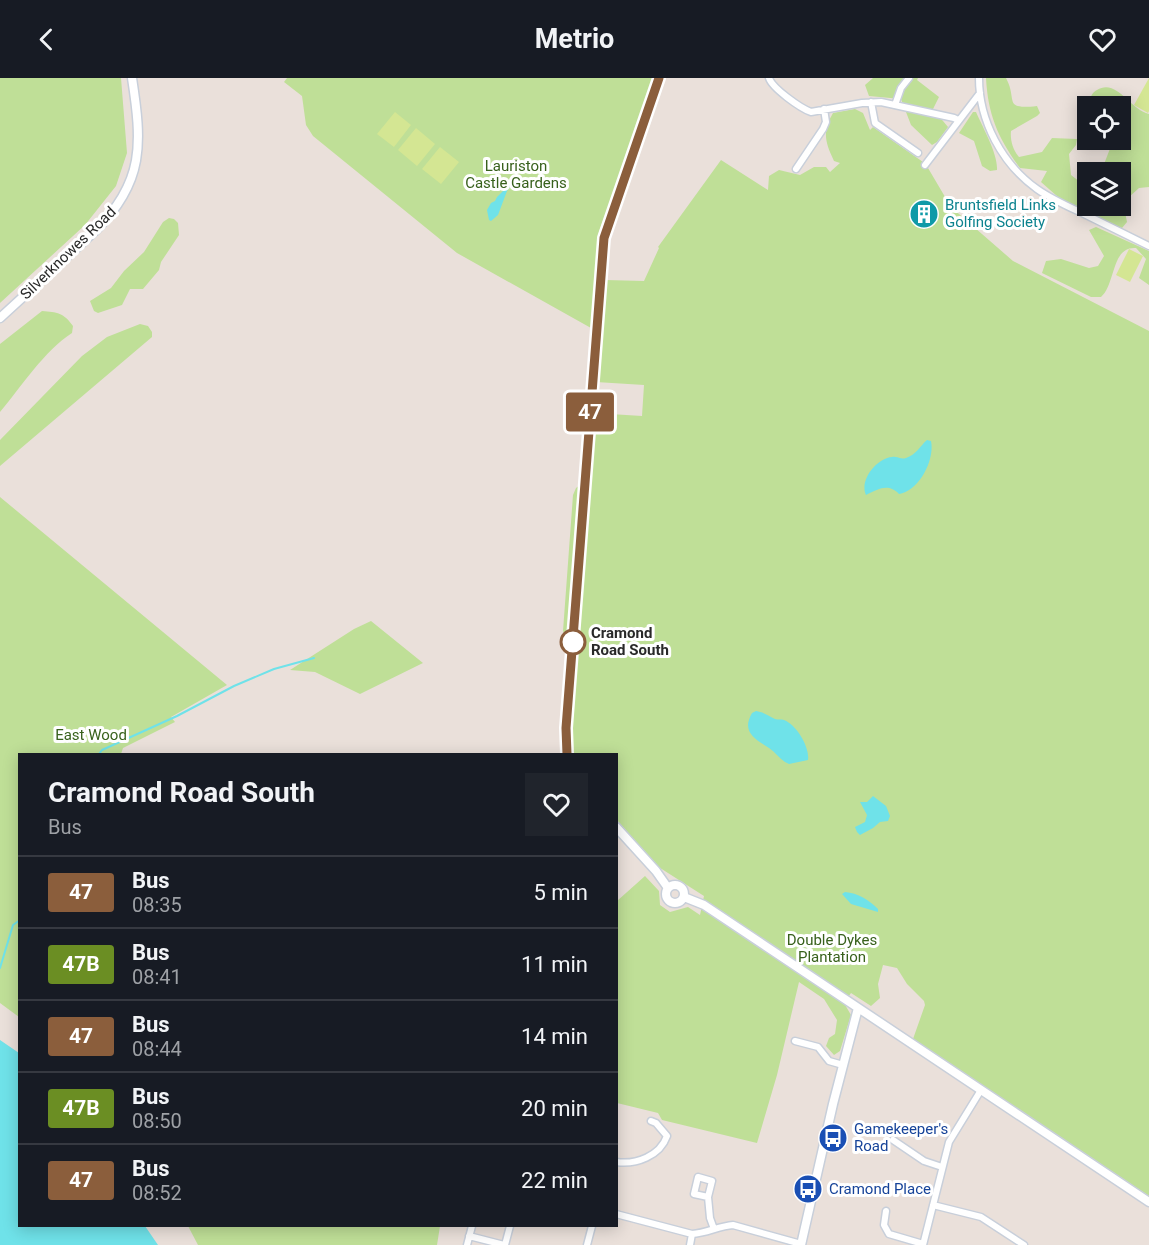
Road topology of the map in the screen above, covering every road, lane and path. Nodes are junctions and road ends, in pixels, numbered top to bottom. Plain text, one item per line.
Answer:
1 (132, 78) edge
2 (659, 78) edge
3 (769, 78) edge
4 (909, 78) edge
5 (979, 78) edge
6 (980, 93) junction
7 (871, 102) junction
8 (895, 105) junction
9 (824, 109) junction
10 (958, 120) junction
11 (918, 153) dead end
12 (926, 165) dead end
13 (796, 169) dead end
14 (1149, 246) edge
15 (0, 318) edge
16 (567, 753) edge
17 (618, 829) edge
18 (668, 888) junction
19 (684, 897) junction
20 (858, 1008) junction
21 (795, 1041) dead end
22 (843, 1065) junction
23 (981, 1090) junction
24 (651, 1121) dead end
25 (893, 1140) dead end
26 (618, 1162) edge
27 (942, 1167) junction
28 (708, 1197) dead end
29 (1149, 1202) edge
30 (933, 1205) junction
31 (886, 1211) dead end
32 (618, 1215) edge
33 (472, 1227) edge
34 (510, 1227) edge
35 (592, 1227) edge
36 (714, 1229) junction
37 (692, 1234) junction
38 (469, 1236) junction
39 (801, 1244) edge
40 (923, 1244) edge
41 (467, 1245) edge
42 (505, 1245) edge
43 (587, 1245) edge
44 (690, 1245) edge
45 (1024, 1245) edge

1 - 15 street, Silverknowes Road
2 - 16 street
3 - 9 street
4 - 8 street
5 - 6 street
6 - 10 street
6 - 14 street
7 - 8 street
7 - 9 street
7 - 11 street
8 - 10 street
9 - 13 street
10 - 12 street
17 - 18 street
18 - 19 street
18 - 19 street
19 - 20 street
20 - 22 street
20 - 23 street
21 - 22 street
22 - 39 street
23 - 27 street
23 - 29 street
24 - 26 street
25 - 27 street
27 - 30 street
28 - 36 street
30 - 40 street
30 - 45 street
31 - 40 street
32 - 37 street
33 - 38 street
34 - 42 street
35 - 43 street
36 - 37 street
36 - 39 street
37 - 44 street
38 - 41 street
38 - 42 street

